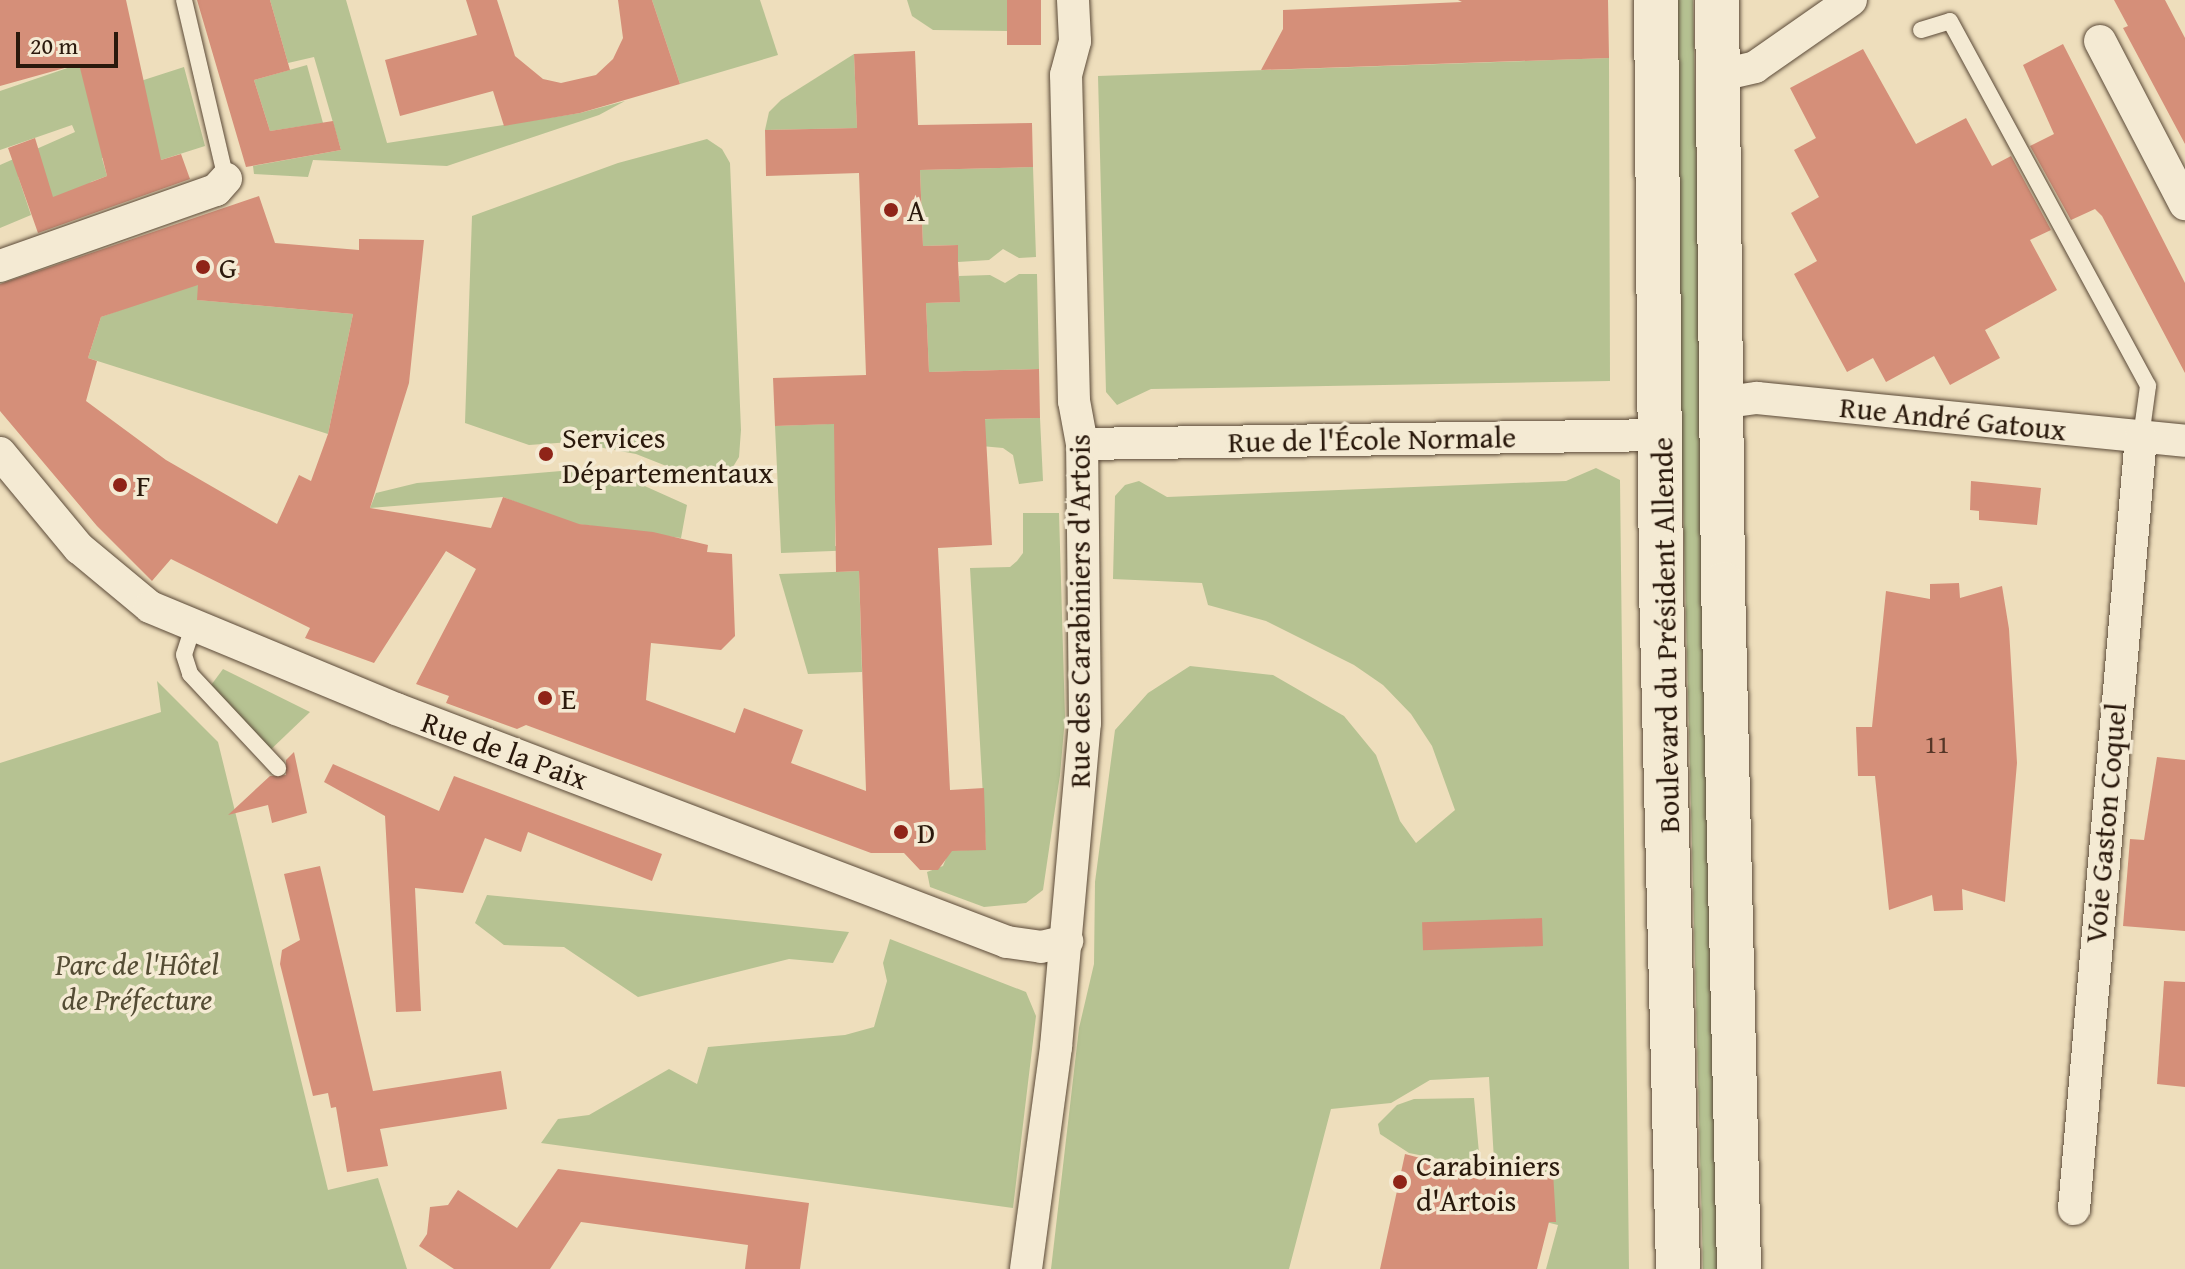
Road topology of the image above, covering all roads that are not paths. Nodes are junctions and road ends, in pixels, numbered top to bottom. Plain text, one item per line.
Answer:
1 (184, 0) edge
2 (1073, 0) edge
3 (1656, 0) edge
4 (1717, 0) edge
5 (1851, 0) edge
6 (1921, 30) dead end
7 (2100, 41) dead end
8 (1717, 76) junction
9 (226, 179) joint
10 (2180, 184) edge
11 (0, 266) edge
12 (1720, 403) junction
13 (1662, 435) junction
14 (2141, 437) junction
15 (2185, 441) edge
16 (1082, 444) junction
17 (0, 453) edge
18 (193, 627) junction
19 (278, 768) dead end
20 (1067, 941) junction
21 (2074, 1209) dead end
22 (1026, 1269) edge
23 (1678, 1269) edge
24 (1739, 1269) edge

1 - 9 lane
2 - 16 street, Rue des Carabiniers d'Artois
3 - 13 main road, Boulevard du Président Allende
4 - 8 main road, Boulevard du Président Allende
5 - 8 street
6 - 14 lane
7 - 10 street
8 - 12 main road, Boulevard du Président Allende
9 - 11 street
12 - 14 street, Rue André Gatoux
12 - 24 main road, Boulevard du Président Allende
13 - 16 street, Rue de l'École Normale
13 - 23 main road, Boulevard du Président Allende
14 - 15 street, Rue André Gatoux
14 - 21 street, Voie Gaston Coquel
16 - 20 street, Rue des Carabiniers d'Artois
17 - 18 street, Rue de la Paix
18 - 19 lane
18 - 20 street, Rue de la Paix
20 - 22 street, Rue des Carabiniers d'Artois

